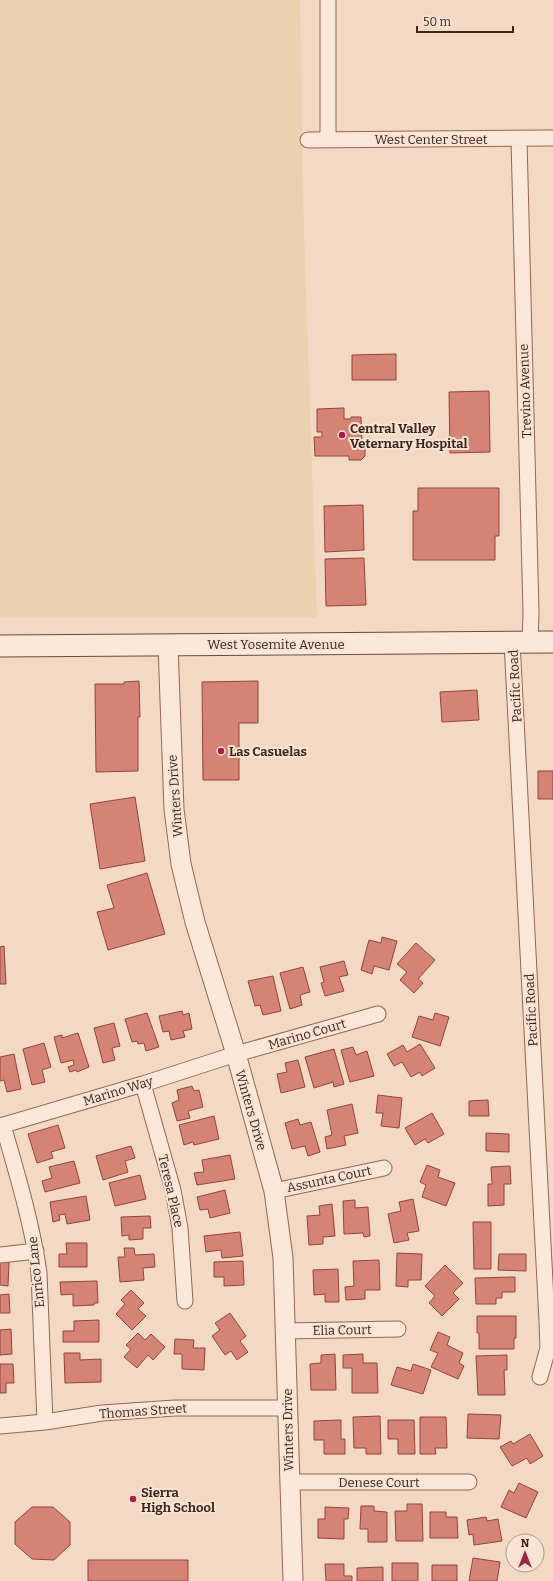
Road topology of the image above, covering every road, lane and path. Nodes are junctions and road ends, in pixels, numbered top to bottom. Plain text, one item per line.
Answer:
1 (328, 0) edge
2 (553, 138) edge
3 (519, 139) junction
4 (308, 140) dead end
5 (328, 140) junction
6 (521, 642) junction
7 (553, 642) edge
8 (168, 645) junction
9 (0, 646) edge
10 (378, 1014) dead end
11 (236, 1054) junction
12 (143, 1084) junction
13 (1, 1126) edge
14 (384, 1168) dead end
15 (274, 1191) junction
16 (36, 1251) junction
17 (0, 1255) edge
18 (185, 1301) dead end
19 (398, 1329) dead end
20 (285, 1331) junction
21 (540, 1377) dead end
22 (287, 1408) junction
23 (45, 1422) junction
24 (0, 1426) edge
25 (289, 1482) junction
26 (469, 1482) dead end
27 (293, 1581) edge

1 - 5 street
2 - 3 street, West Center Street
3 - 5 street, West Center Street
3 - 6 street, Trevino Avenue
4 - 5 street, West Center Street
6 - 7 main road, West Yosemite Avenue
6 - 8 main road, West Yosemite Avenue
6 - 21 street, Pacific Road
8 - 9 main road, West Yosemite Avenue
8 - 11 street, Winters Drive
10 - 11 street, Marino Court
11 - 12 street, Marino Way
11 - 15 street, Winters Drive
12 - 13 street, Marino Way
12 - 18 street, Teresa Place
13 - 16 street, Enrico Lane
14 - 15 street, Assunta Court
15 - 20 street, Winters Drive
16 - 17 street
16 - 23 street, Enrico Lane
19 - 20 street, Elia Court
20 - 22 street, Winters Drive
22 - 23 street, Thomas Street
22 - 25 street, Winters Drive
23 - 24 street, Thomas Street
25 - 26 street, Denese Court
25 - 27 street, Winters Drive

